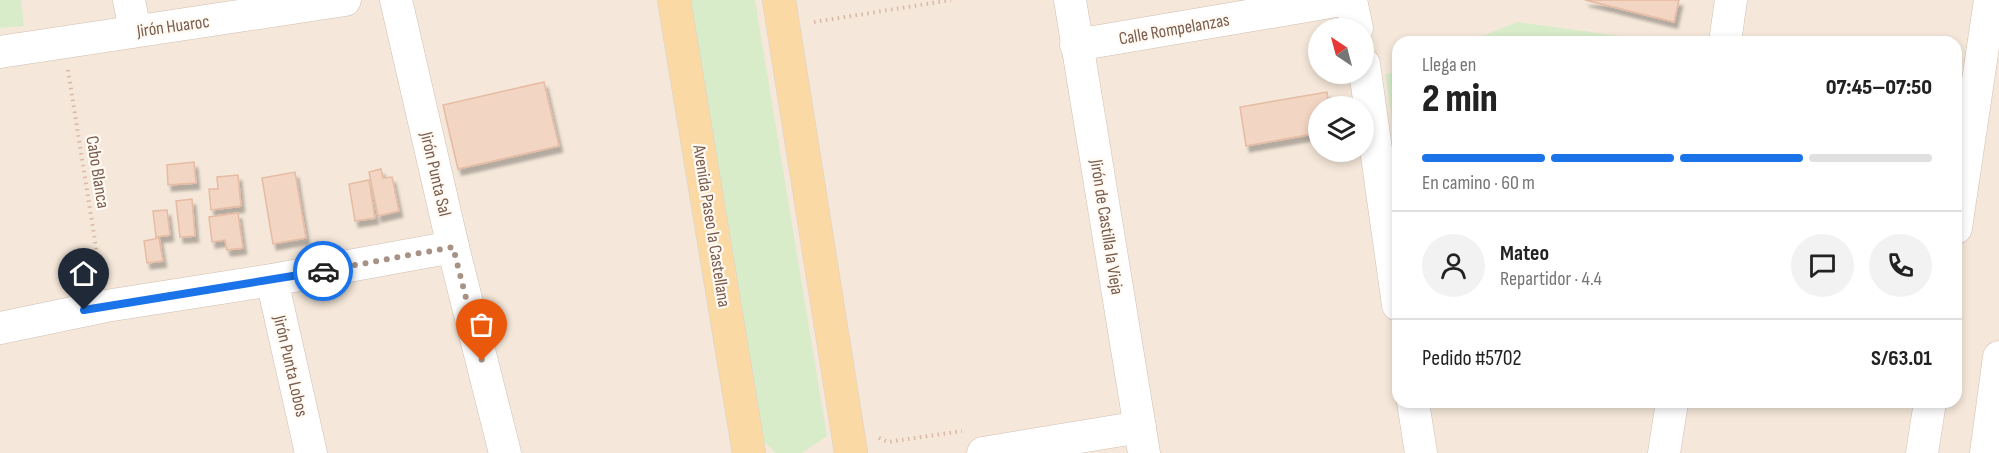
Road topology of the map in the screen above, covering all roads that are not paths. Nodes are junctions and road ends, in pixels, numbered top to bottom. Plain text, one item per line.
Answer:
1 (129, 0) edge
2 (345, 0) edge
3 (396, 0) edge
4 (674, 0) edge
5 (1070, 0) edge
6 (1342, 0) edge
7 (1351, 0) edge
8 (1731, 0) edge
9 (1990, 0) edge
10 (781, 13) edge
11 (1355, 18) edge
12 (135, 31) junction
13 (1726, 36) edge
14 (1076, 45) junction
15 (0, 52) edge
16 (1367, 84) edge
17 (1962, 188) edge
18 (453, 247) junction
19 (1392, 262) edge
20 (272, 280) junction
21 (0, 328) edge
22 (1999, 357) edge
23 (1414, 408) edge
24 (1671, 408) edge
25 (1929, 408) edge
26 (1142, 440) edge
27 (1991, 450) edge
28 (311, 453) edge
29 (505, 453) edge
30 (749, 453) edge
31 (851, 453) edge
32 (982, 453) edge
33 (1421, 453) edge
34 (1664, 453) edge
35 (1922, 453) edge

1 - 12 street
2 - 12 street, Jirón Huaroc
3 - 18 street, Jirón Punta Sal
4 - 30 main road, Avenida Paseo la Castellana
5 - 14 street, Jirón de Castilla la Vieja
6 - 14 street, Calle Rompelanzas
7 - 11 street
8 - 13 street
9 - 17 street
10 - 31 main road
12 - 15 street, Jirón Huaroc
14 - 26 street, Jirón de Castilla la Vieja
16 - 19 street
18 - 20 street
18 - 29 street, Jirón Punta Sal
20 - 21 street
20 - 28 street, Jirón Punta Lobos
22 - 27 street
23 - 33 street
24 - 34 street
25 - 35 street
26 - 32 street

